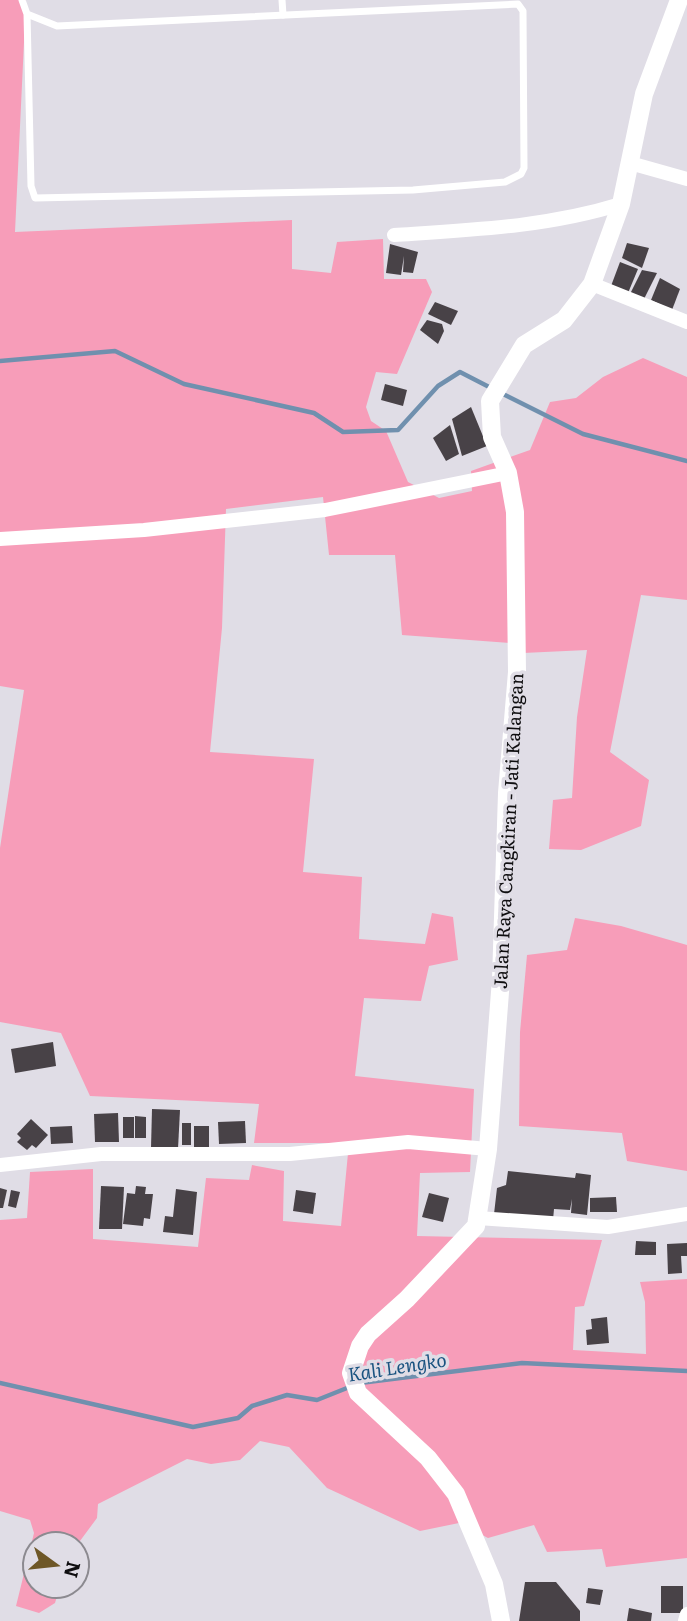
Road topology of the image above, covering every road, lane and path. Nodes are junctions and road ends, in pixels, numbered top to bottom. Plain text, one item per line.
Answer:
1 (22, 0) edge
2 (282, 0) edge
3 (679, 0) edge
4 (27, 14) junction
5 (283, 15) junction
6 (630, 163) junction
7 (687, 179) edge
8 (621, 204) junction
9 (394, 235) dead end
10 (592, 284) junction
11 (687, 322) edge
12 (508, 473) junction
13 (0, 539) edge
14 (488, 1149) junction
15 (0, 1165) edge
16 (687, 1214) edge
17 (478, 1218) junction
18 (687, 1614) edge
19 (501, 1621) edge
20 (685, 1621) edge

1 - 4 lane
2 - 5 lane
3 - 6 street, Jalan Raya Cangkiran - Jati Kalangan
4 - 5 lane
4 - 5 lane
6 - 7 street
6 - 8 street, Jalan Raya Cangkiran - Jati Kalangan
8 - 9 street
8 - 10 street, Jalan Raya Cangkiran - Jati Kalangan
10 - 11 street
10 - 12 street, Jalan Raya Cangkiran - Jati Kalangan
12 - 13 street
12 - 14 street, Jalan Raya Cangkiran - Jati Kalangan
14 - 15 street
14 - 17 street, Jalan Raya Cangkiran - Jati Kalangan
16 - 17 street
17 - 19 street, Jalan Raya Cangkiran - Jati Kalangan
18 - 20 street

